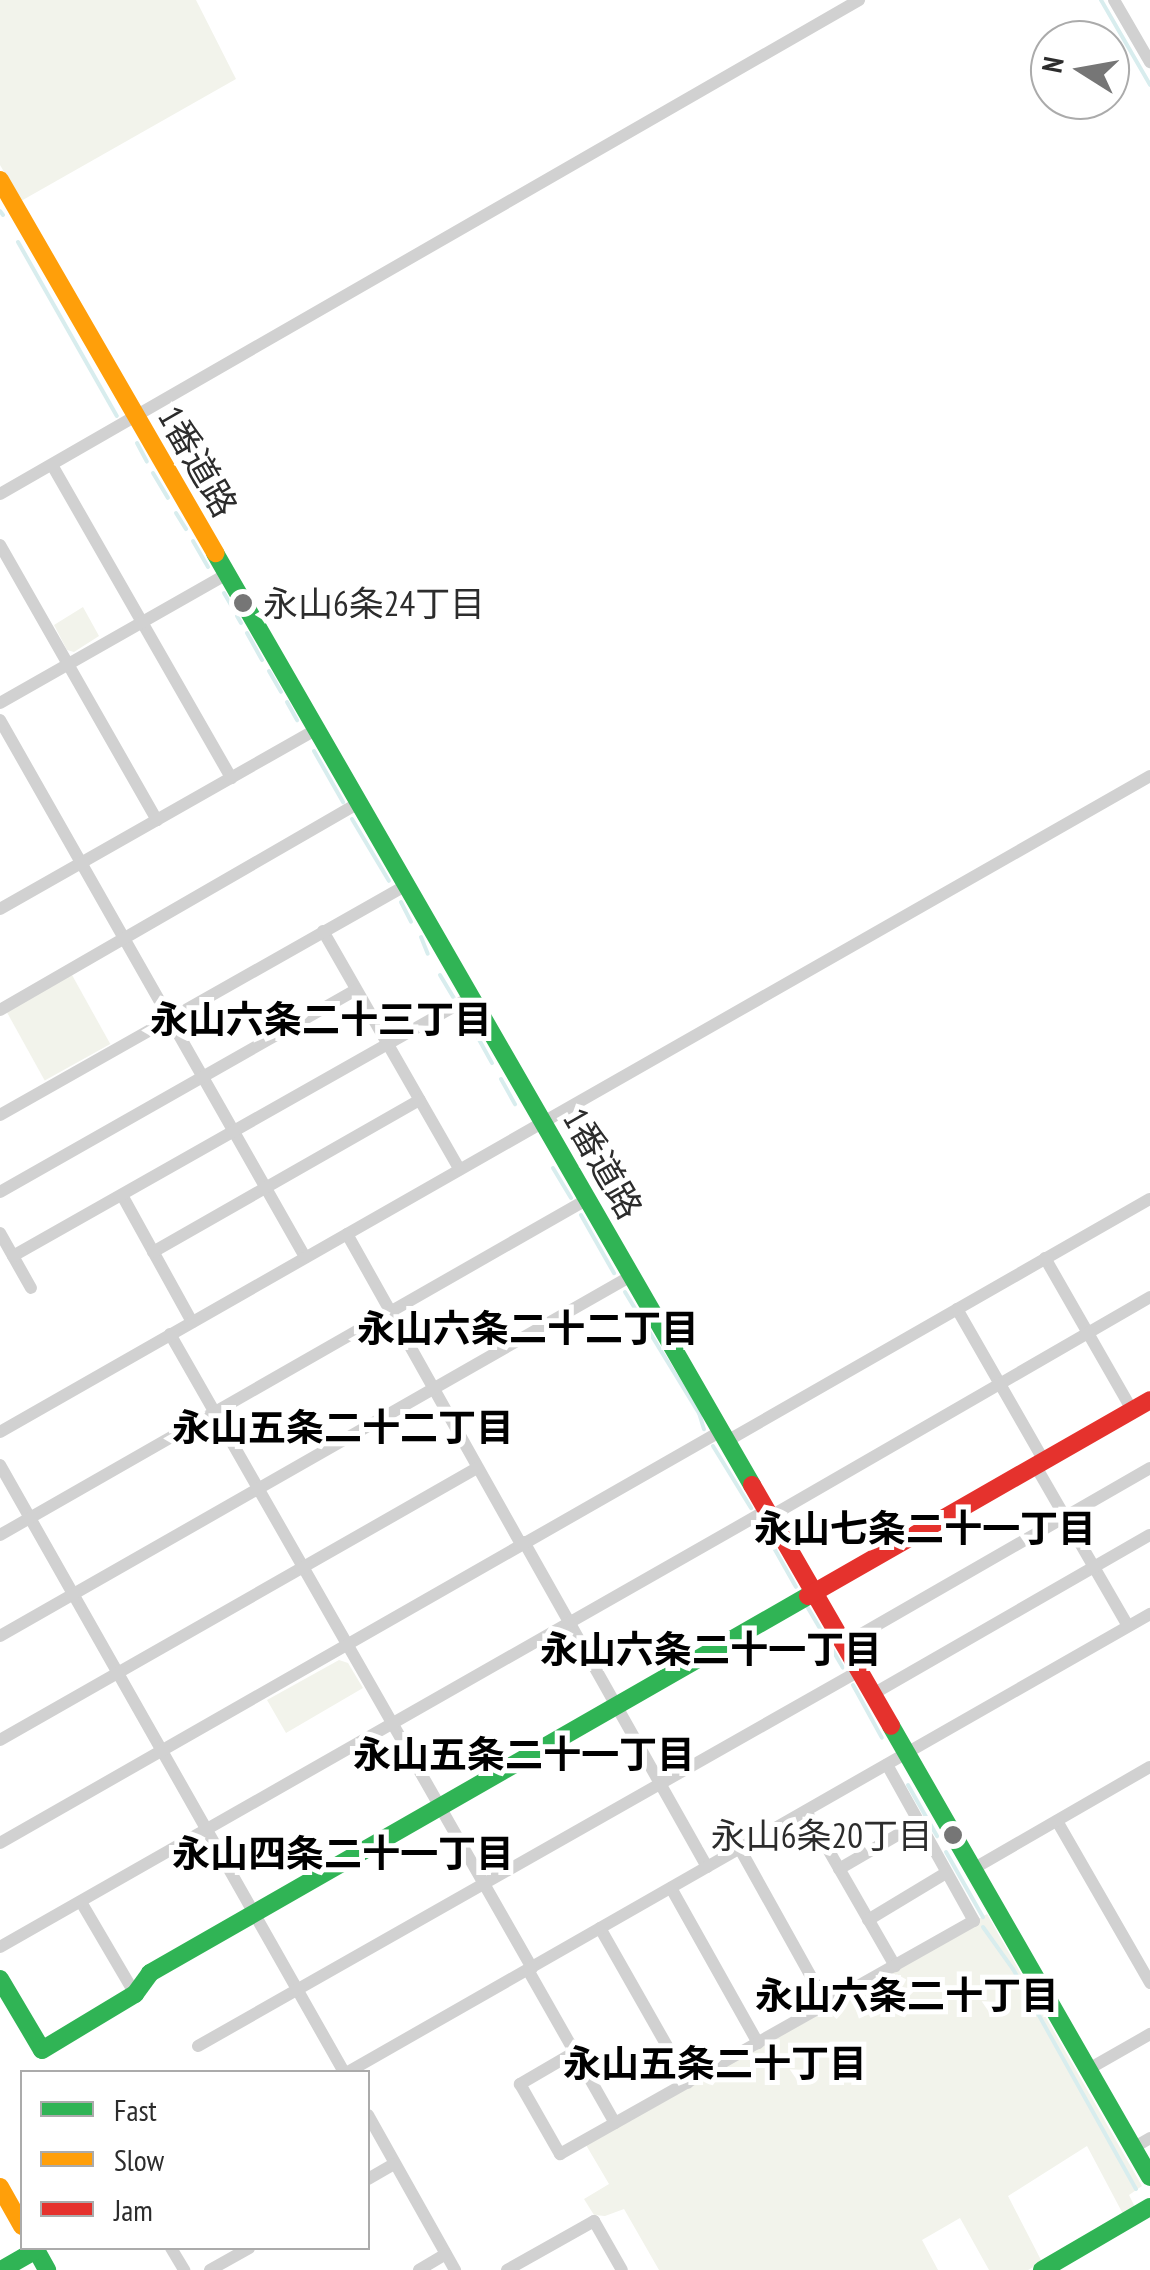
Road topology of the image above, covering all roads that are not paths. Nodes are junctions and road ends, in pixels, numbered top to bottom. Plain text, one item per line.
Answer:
1 (858, 0) edge
2 (1114, 0) edge
3 (1150, 62) edge
4 (0, 180) edge
5 (134, 416) junction
6 (52, 464) junction
7 (0, 494) edge
8 (0, 545) edge
9 (225, 575) junction
10 (143, 622) junction
11 (68, 664) junction
12 (0, 703) edge
13 (0, 720) edge
14 (315, 730) junction
15 (1150, 776) edge
16 (231, 778) junction
17 (357, 804) junction
18 (157, 820) junction
19 (81, 864) junction
20 (404, 886) junction
21 (2, 904) edge
22 (323, 931) junction
23 (123, 938) junction
24 (356, 990) junction
25 (469, 998) junction
26 (0, 1010) edge
27 (169, 1019) junction
28 (388, 1044) junction
29 (201, 1076) junction
30 (420, 1100) junction
31 (0, 1115) edge
32 (541, 1122) junction
33 (234, 1132) junction
34 (460, 1170) junction
35 (265, 1187) junction
36 (0, 1192) edge
37 (122, 1197) junction
38 (1150, 1199) edge
39 (586, 1200) junction
40 (0, 1233) edge
41 (346, 1234) junction
42 (153, 1252) junction
43 (13, 1256) junction
44 (306, 1257) junction
45 (1045, 1258) junction
46 (632, 1276) junction
47 (31, 1288) dead end
48 (1150, 1297) edge
49 (958, 1309) junction
50 (391, 1311) junction
51 (192, 1322) junction
52 (1088, 1333) junction
53 (170, 1334) junction
54 (1000, 1383) junction
55 (434, 1387) junction
56 (1150, 1400) edge
57 (1132, 1410) junction
58 (214, 1412) junction
59 (0, 1432) edge
60 (724, 1436) junction
61 (1040, 1463) junction
62 (0, 1465) edge
63 (477, 1468) junction
64 (1150, 1468) edge
65 (258, 1489) junction
66 (769, 1513) junction
67 (1065, 1517) junction
68 (29, 1518) junction
69 (0, 1535) edge
70 (1150, 1535) edge
71 (523, 1543) junction
72 (1094, 1567) junction
73 (303, 1568) junction
74 (815, 1592) junction
75 (72, 1594) junction
76 (1150, 1614) edge
77 (569, 1622) junction
78 (1128, 1626) junction
79 (0, 1636) edge
80 (844, 1644) junction
81 (347, 1645) junction
82 (859, 1671) junction
83 (119, 1674) junction
84 (873, 1694) junction
85 (616, 1705) junction
86 (392, 1722) junction
87 (0, 1740) edge
88 (162, 1751) junction
89 (906, 1754) junction
90 (887, 1765) junction
91 (1150, 1767) edge
92 (660, 1783) junction
93 (440, 1806) junction
94 (806, 1811) junction
95 (1057, 1821) junction
96 (918, 1823) junction
97 (208, 1829) junction
98 (0, 1843) edge
99 (740, 1849) junction
100 (707, 1867) junction
101 (839, 1869) junction
102 (973, 1869) junction
103 (946, 1873) junction
104 (485, 1884) junction
105 (671, 1888) junction
106 (81, 1902) junction
107 (254, 1912) junction
108 (868, 1920) junction
109 (600, 1928) junction
110 (2, 1942) edge
111 (895, 1966) junction
112 (530, 1969) junction
113 (0, 1979) edge
114 (1150, 1982) edge
115 (299, 1990) junction
116 (135, 1994) junction
117 (827, 2004) junction
118 (1150, 2034) edge
119 (758, 2043) junction
120 (198, 2046) dead end
121 (575, 2052) junction
122 (345, 2070) edge
123 (350, 2070) edge
124 (1088, 2070) junction
125 (688, 2083) junction
126 (370, 2119) edge
127 (615, 2123) junction
128 (1150, 2138) edge
129 (1133, 2148) junction
130 (394, 2164) junction
131 (370, 2178) edge
132 (1150, 2178) edge
133 (0, 2187) edge
134 (1150, 2208) edge
135 (20, 2222) edge
136 (34, 2250) edge
137 (245, 2250) edge
138 (446, 2254) junction
139 (0, 2270) edge
140 (210, 2270) edge
141 (419, 2270) edge
142 (455, 2270) edge
143 (507, 2270) edge
144 (622, 2270) edge
145 (1042, 2270) edge

1 - 5 street
2 - 3 street
4 - 5 main road, 1番道路
5 - 6 street
5 - 9 main road, 1番道路
6 - 7 street
6 - 10 street
8 - 11 street
9 - 10 street
9 - 14 main road, 1番道路
10 - 11 street
10 - 16 street
11 - 12 street
11 - 18 street
13 - 19 street
14 - 16 street
14 - 17 main road, 1番道路
15 - 32 street
16 - 18 street
17 - 20 main road, 1番道路
17 - 23 street
18 - 19 street
19 - 21 street
19 - 23 street
20 - 22 street
20 - 25 main road, 1番道路
22 - 24 street
22 - 27 street
23 - 26 street
23 - 27 street
24 - 28 street
24 - 29 street
25 - 28 street
25 - 32 main road, 1番道路
27 - 29 street
27 - 31 street
28 - 30 street
28 - 33 street
29 - 33 street
29 - 36 street
30 - 34 street
30 - 35 street
32 - 34 street
32 - 39 main road, 1番道路
33 - 35 street
33 - 37 street
34 - 41 street
35 - 42 street
35 - 44 street
37 - 42 street
37 - 43 street
38 - 45 street
39 - 46 main road, 1番道路
39 - 50 street
40 - 43 street
41 - 44 street
41 - 50 street
42 - 51 street
43 - 47 street
44 - 51 street
45 - 49 street
45 - 52 street
46 - 55 street
46 - 60 main road, 1番道路
48 - 52 street
49 - 54 street
49 - 60 street
50 - 55 street
50 - 58 street
51 - 53 street
52 - 54 street
52 - 57 street
53 - 58 street
53 - 59 street
54 - 61 street
54 - 66 street
55 - 63 street
55 - 65 street
56 - 57 main road
57 - 61 main road
58 - 65 street
58 - 68 street
60 - 66 main road, 1番道路
60 - 71 street
61 - 67 street
61 - 74 main road
62 - 68 street
63 - 71 street
63 - 73 street
64 - 67 street
65 - 73 street
65 - 75 street
66 - 74 main road, 1番道路
66 - 77 street
67 - 72 street
67 - 80 street
68 - 69 street
68 - 75 street
70 - 72 street
71 - 77 street
71 - 81 street
72 - 78 street
72 - 84 street
73 - 81 street
73 - 83 street
74 - 80 main road, 1番道路
74 - 85 main road
75 - 79 street
75 - 83 street
76 - 78 street
77 - 85 street
77 - 86 street
78 - 89 street
80 - 82 main road, 1番道路
81 - 86 street
81 - 88 street
82 - 84 main road, 1番道路
82 - 92 street
83 - 87 street
83 - 88 street
84 - 89 main road, 1番道路
85 - 92 street
85 - 93 main road
86 - 93 street
86 - 97 street
88 - 97 street
88 - 98 street
89 - 90 street
89 - 102 main road, 1番道路
90 - 94 street
90 - 96 street
91 - 95 street
92 - 100 street
92 - 104 street
93 - 104 street
93 - 107 main road
94 - 99 street
94 - 101 street
95 - 102 street
95 - 114 street
96 - 101 street
96 - 103 street
97 - 106 street
97 - 107 street
99 - 100 street
99 - 117 street
100 - 105 street
101 - 108 street
102 - 124 main road, 1番道路
103 - 108 street
103 - 111 street
104 - 112 street
104 - 115 street
105 - 109 street
105 - 119 street
106 - 110 street
106 - 116 street
107 - 115 street
107 - 116 main road
108 - 111 street
109 - 112 street
109 - 125 street
111 - 117 street
112 - 121 street
112 - 123 street
113 - 116 main road
115 - 120 street
115 - 122 street
117 - 119 street
118 - 124 street
119 - 125 street
121 - 127 street
121 - 127 street
124 - 129 main road, 1番道路
125 - 127 street
126 - 130 street
128 - 129 street
129 - 132 main road, 1番道路
130 - 131 street
130 - 138 street
133 - 135 main road
134 - 145 main road
136 - 139 main road
137 - 140 street
138 - 141 street
138 - 142 street
143 - 144 street

